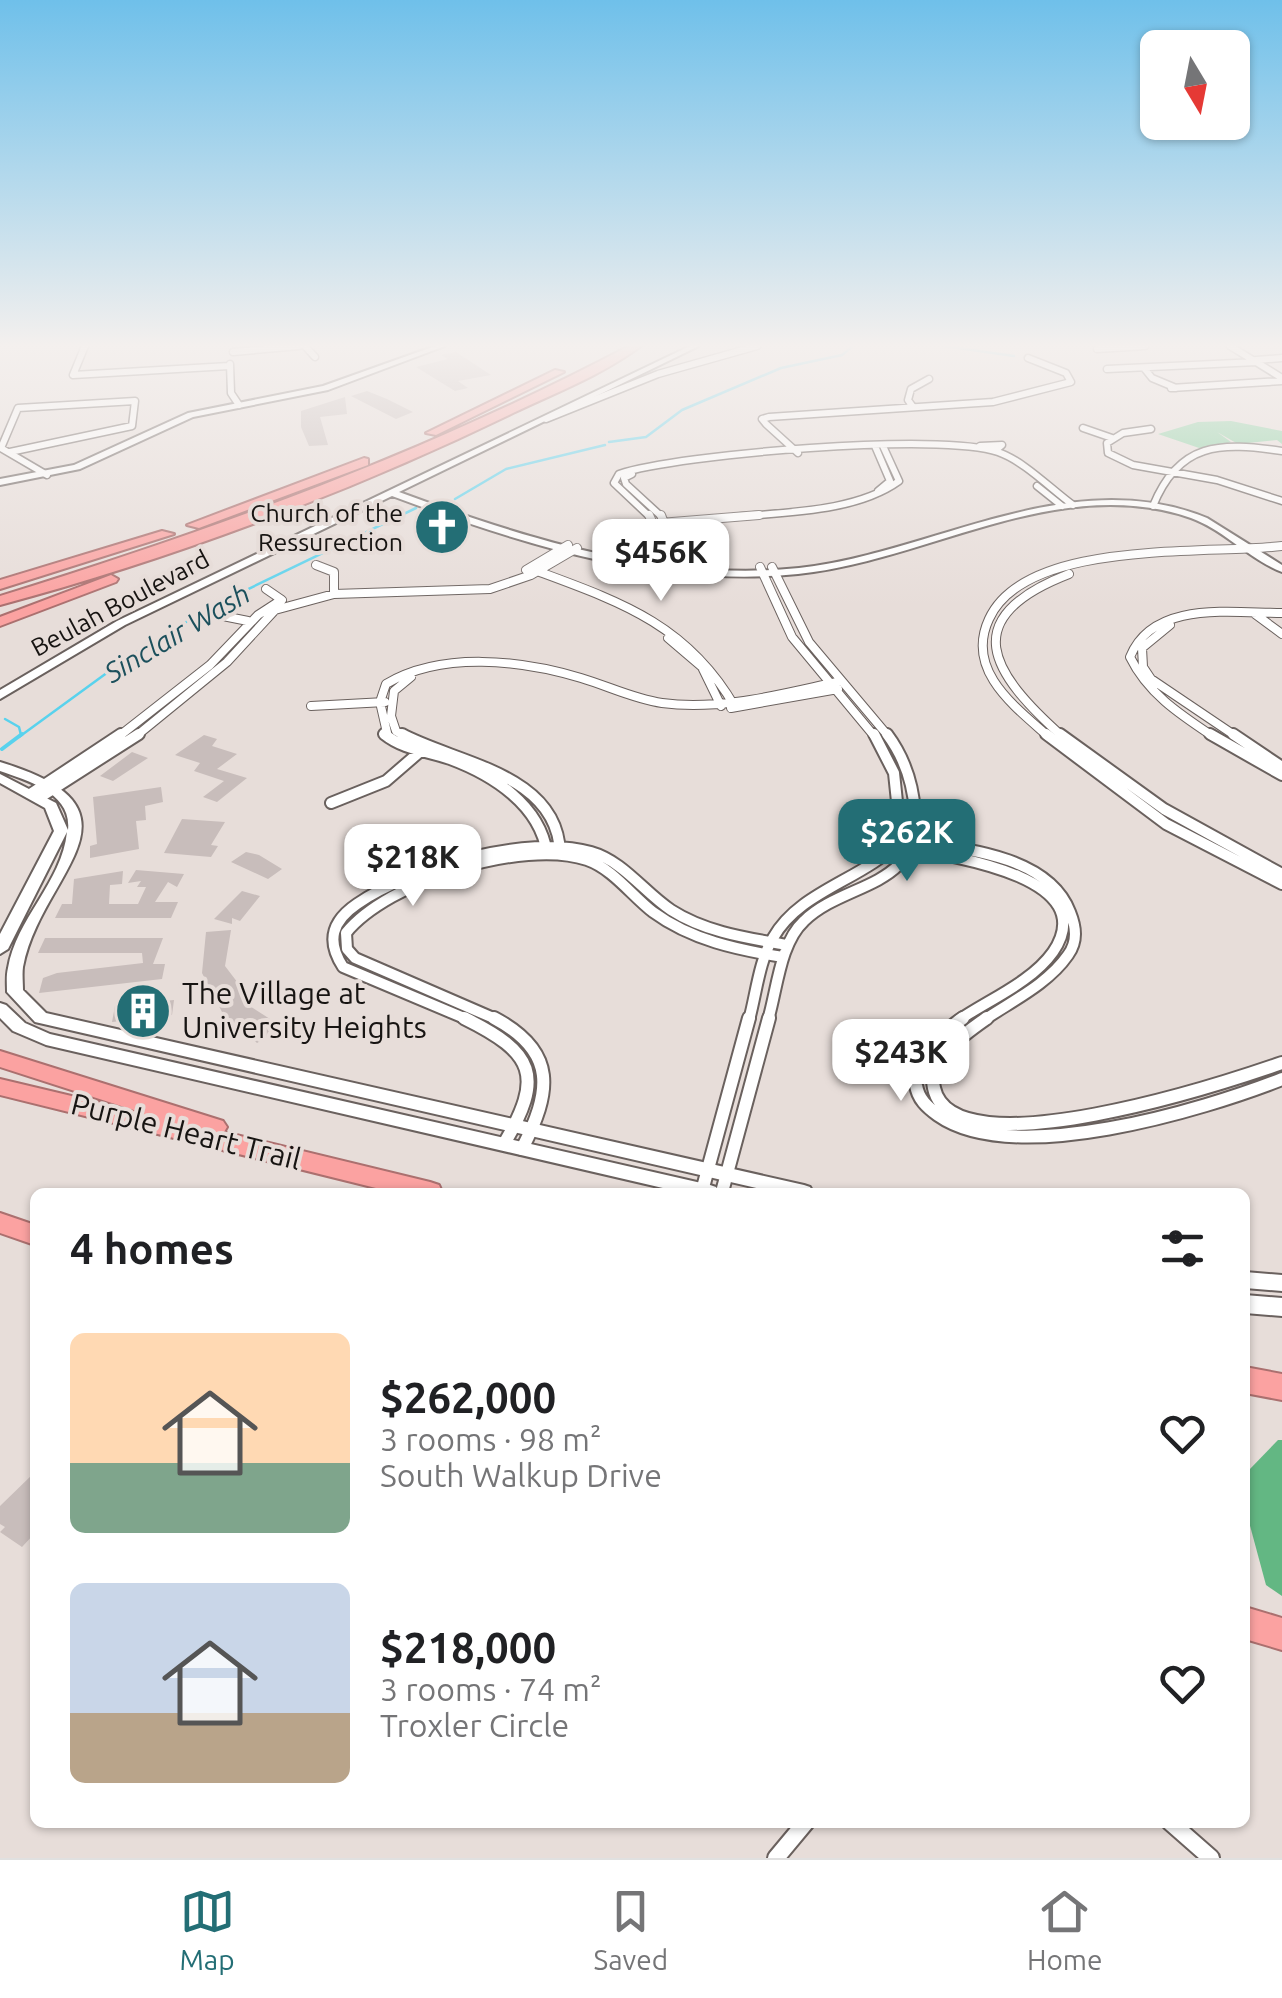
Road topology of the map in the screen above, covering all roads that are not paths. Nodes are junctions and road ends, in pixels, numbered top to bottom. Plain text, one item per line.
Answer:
1 (7, 433) edge
2 (101, 433) edge
3 (149, 433) edge
4 (429, 433) edge
5 (468, 433) edge
6 (468, 433) edge
7 (514, 433) edge
8 (775, 433) edge
9 (1097, 433) edge
10 (1135, 433) edge
11 (1112, 438) junction
12 (880, 448) junction
13 (1282, 451) edge
14 (10, 452) junction
15 (794, 452) junction
16 (1169, 471) junction
17 (47, 475) junction
18 (614, 478) junction
19 (624, 478) junction
20 (0, 482) edge
21 (397, 490) junction
22 (1282, 501) edge
23 (1064, 503) junction
24 (1154, 504) junction
25 (233, 511) junction
26 (664, 520) junction
27 (653, 521) junction
28 (1282, 546) edge
29 (569, 549) junction
30 (1255, 550) junction
31 (1148, 555) junction
32 (636, 563) junction
33 (316, 565) dead end
34 (1282, 566) edge
35 (767, 570) junction
36 (531, 572) junction
37 (0, 573) edge
38 (111, 579) junction
39 (0, 585) edge
40 (266, 589) dead end
41 (334, 592) junction
42 (282, 600) junction
43 (0, 601) edge
44 (1282, 612) edge
45 (0, 614) edge
46 (1254, 614) junction
47 (218, 615) dead end
48 (1225, 615) junction
49 (248, 621) junction
50 (0, 622) edge
51 (980, 631) junction
52 (994, 633) junction
53 (1282, 634) edge
54 (839, 685) junction
55 (0, 695) edge
56 (380, 702) junction
57 (392, 702) junction
58 (734, 704) junction
59 (311, 706) dead end
60 (721, 706) junction
61 (425, 747) junction
62 (0, 766) edge
63 (1282, 766) edge
64 (1282, 775) edge
65 (0, 778) edge
66 (42, 792) junction
67 (331, 803) dead end
68 (899, 844) junction
69 (913, 846) junction
70 (547, 850) junction
71 (561, 851) junction
72 (1282, 874) edge
73 (1282, 884) edge
74 (768, 948) junction
75 (0, 949) edge
76 (785, 951) junction
77 (0, 1009) edge
78 (930, 1047) junction
79 (946, 1054) junction
80 (0, 1059) edge
81 (1282, 1062) edge
82 (1282, 1079) edge
83 (0, 1087) edge
84 (518, 1138) junction
85 (708, 1171) junction
86 (724, 1184) edge
87 (403, 1186) junction
88 (412, 1188) edge
89 (692, 1188) edge
90 (706, 1188) edge
91 (764, 1188) edge
92 (0, 1223) edge
93 (30, 1233) edge
94 (1250, 1281) edge
95 (1282, 1284) edge
96 (1250, 1304) edge
97 (1282, 1307) edge
98 (1250, 1381) edge
99 (1282, 1386) edge
100 (1250, 1625) edge
101 (1282, 1634) edge
102 (801, 1828) edge
103 (1177, 1828) edge
104 (776, 1858) edge
105 (1211, 1858) edge

1 - 14 street
2 - 14 street
3 - 17 street
4 - 25 highway
5 - 38 highway
6 - 43 highway
7 - 21 street, Beulah Boulevard
8 - 15 street
9 - 11 street
10 - 11 street
11 - 16 street
12 - 15 street
12 - 23 street
12 - 23 street
12 - 26 street
13 - 16 street
14 - 17 street
15 - 18 street
15 - 19 street
16 - 22 street
16 - 24 street
17 - 20 street
18 - 19 street
18 - 27 street
19 - 26 street
21 - 29 street
21 - 55 street, Beulah Boulevard
23 - 24 street
23 - 35 street
24 - 30 street
25 - 37 highway
25 - 39 highway
26 - 27 street
26 - 32 street
27 - 32 street
28 - 30 street
29 - 32 street
29 - 36 street
30 - 31 street
30 - 34 street
31 - 51 street
31 - 52 street
32 - 35 street
33 - 41 street
35 - 54 street
36 - 41 street
36 - 58 street
36 - 60 street
38 - 45 highway
38 - 50 highway
40 - 42 street
41 - 42 street
41 - 66 street
42 - 49 street
44 - 46 street
46 - 48 street
46 - 53 street
47 - 49 street
48 - 63 street
48 - 64 street
49 - 66 street
51 - 52 street
51 - 73 street
52 - 72 street
54 - 58 street
54 - 68 street
54 - 69 street
56 - 57 street
56 - 59 street
56 - 60 street
56 - 61 street
57 - 60 street
57 - 61 street
58 - 60 street
61 - 67 street
61 - 70 street
61 - 71 street
62 - 66 street
65 - 66 street
66 - 75 street
66 - 84 street
68 - 69 street
68 - 74 street
69 - 76 street
69 - 78 street
69 - 79 street
70 - 71 street
70 - 84 street
70 - 84 street
71 - 74 street
74 - 76 street
74 - 85 street
76 - 86 street
77 - 84 street
78 - 79 street
78 - 82 street
79 - 81 street
80 - 87 highway
83 - 87 highway, Purple Heart Trail
84 - 85 street
84 - 89 street
85 - 86 street
85 - 90 street
86 - 91 street
87 - 88 highway, Purple Heart Trail
92 - 93 highway
94 - 95 street
96 - 97 street
98 - 99 highway
100 - 101 highway
102 - 104 street
103 - 105 street

